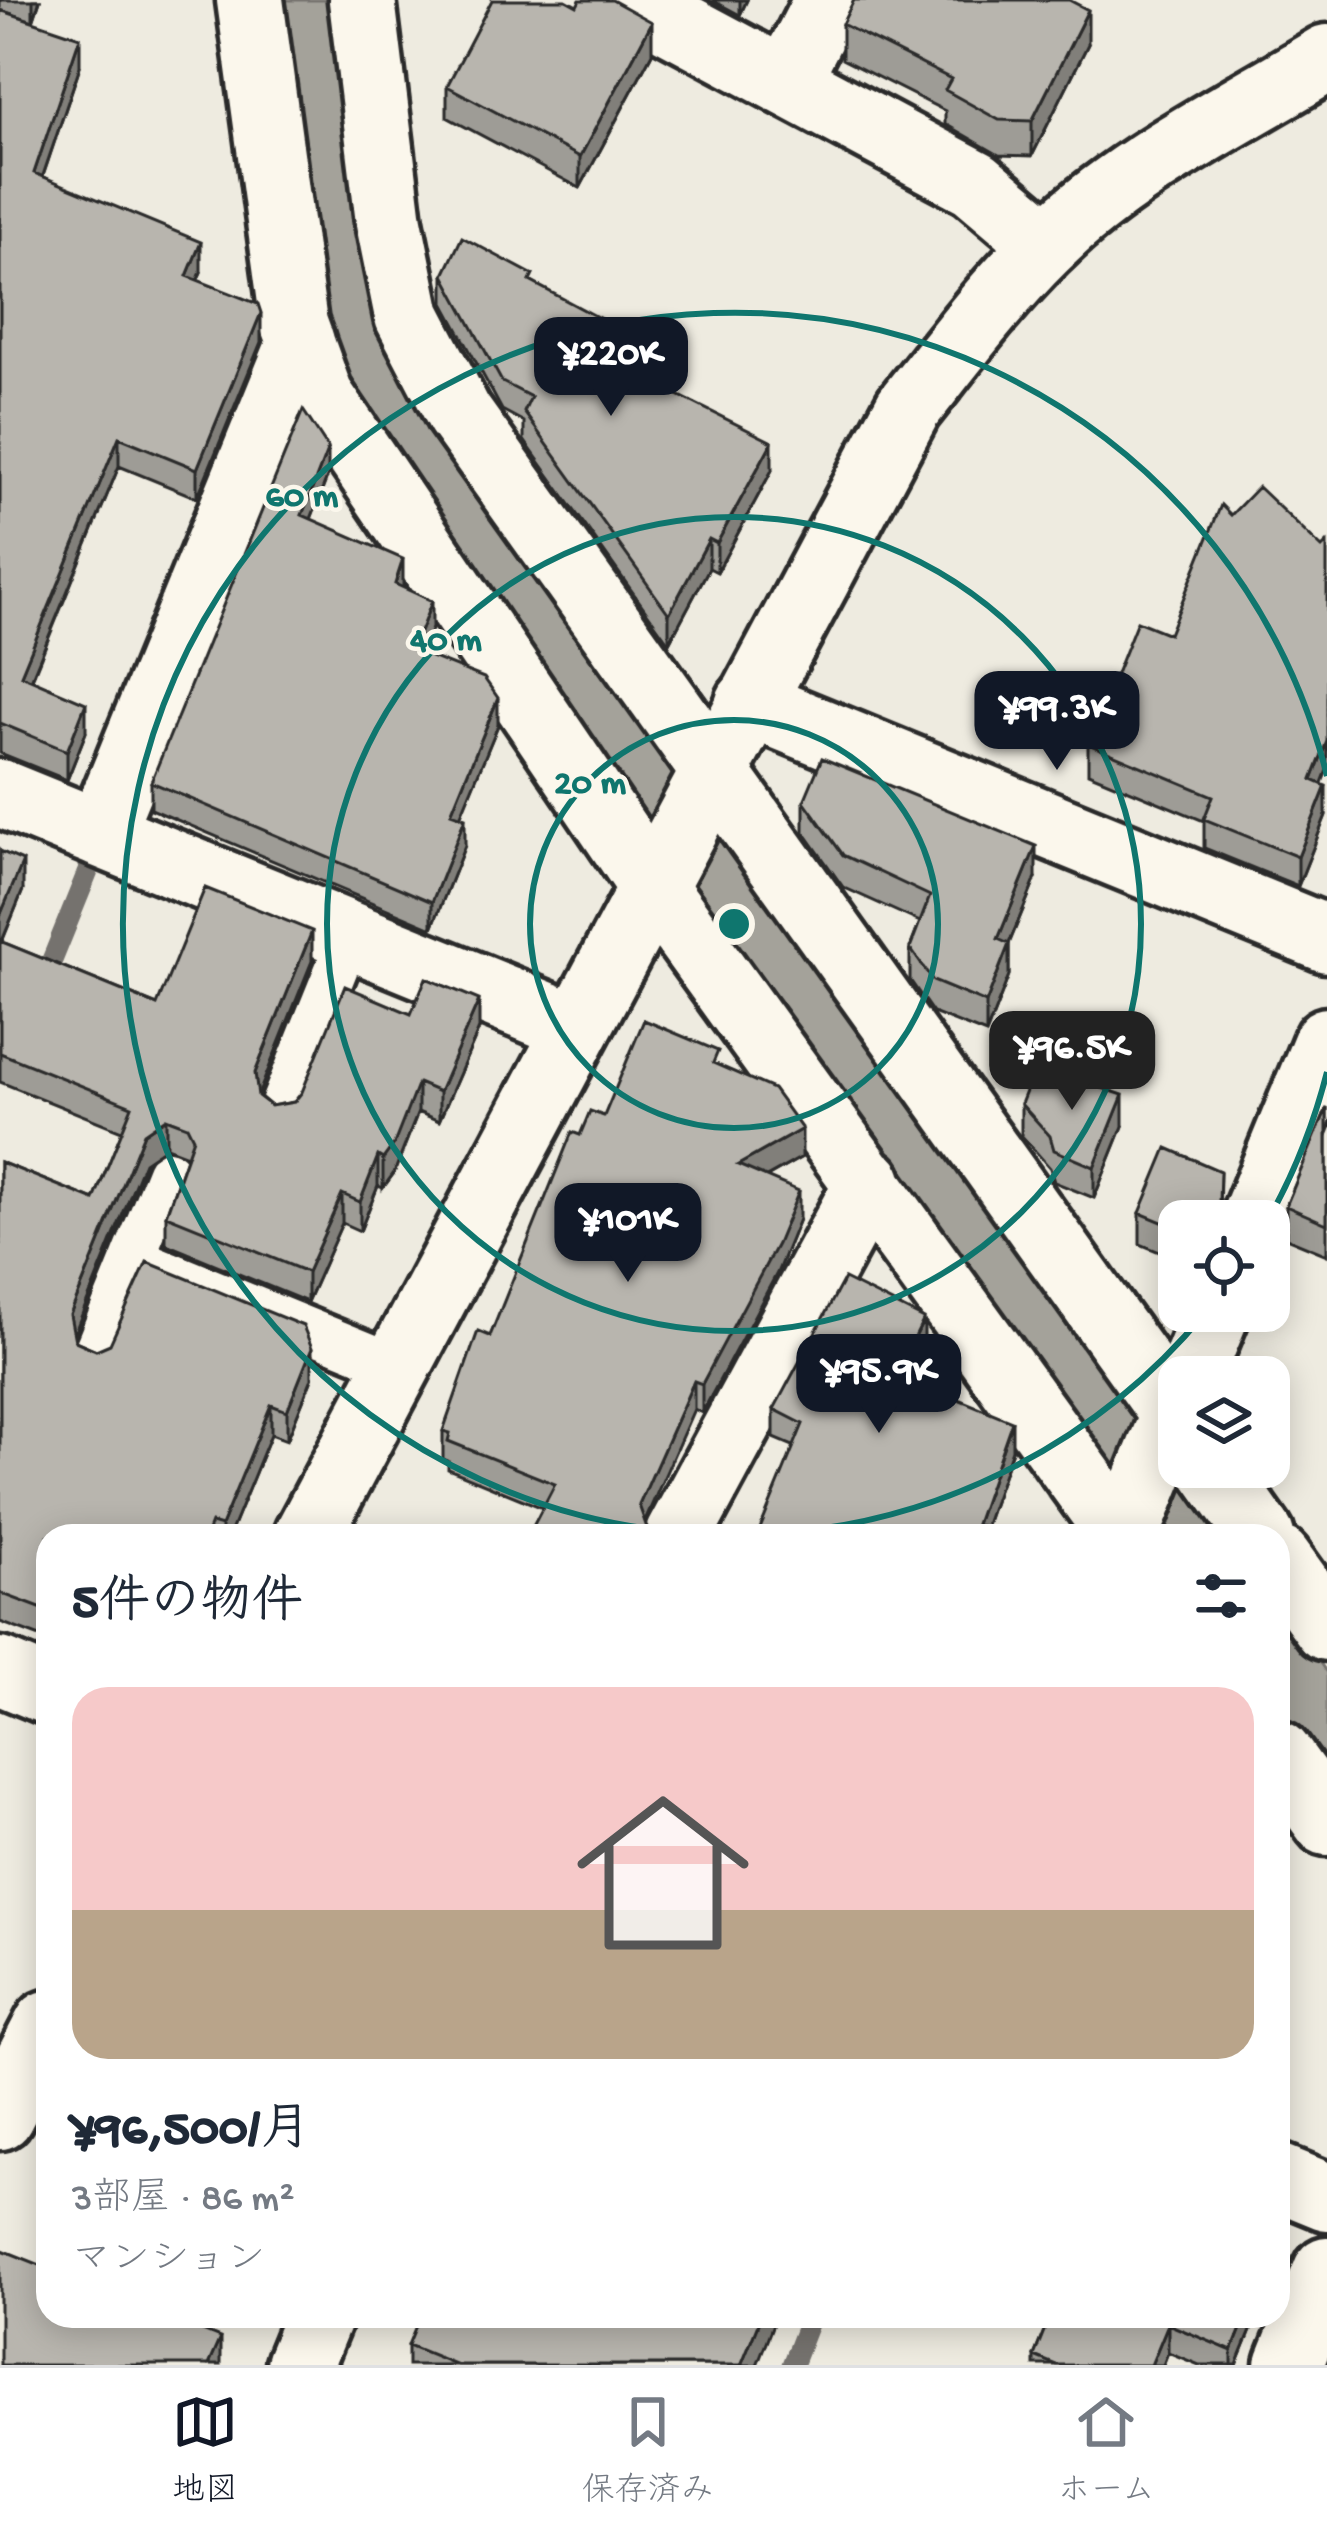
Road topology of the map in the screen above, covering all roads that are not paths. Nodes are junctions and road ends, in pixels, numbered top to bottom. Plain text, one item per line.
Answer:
1 (250, 0) edge
2 (362, 0) edge
3 (632, 0) edge
4 (828, 0) edge
5 (1327, 58) edge
6 (786, 82) junction
7 (1047, 244) junction
8 (301, 342) junction
9 (749, 703) junction
10 (709, 779) junction
11 (0, 793) edge
12 (100, 833) junction
13 (656, 878) junction
14 (350, 935) junction
15 (1327, 939) edge
16 (577, 1028) junction
17 (1327, 1041) edge
18 (279, 1111) edge
19 (169, 1172) dead end
20 (869, 1182) junction
21 (1262, 1200) edge
22 (133, 1258) junction
23 (94, 1354) edge
24 (397, 1366) junction
25 (1158, 1386) edge
26 (1158, 1469) edge
27 (1229, 1488) edge
28 (313, 1524) edge
29 (685, 1524) edge
30 (1120, 1524) edge
31 (1130, 1524) edge
32 (1254, 1524) edge
33 (1290, 1576) edge
34 (1327, 1627) edge
35 (0, 1671) edge
36 (36, 1686) edge
37 (1290, 1771) edge
38 (1327, 1822) edge
39 (36, 2047) edge
40 (0, 2116) edge
41 (1290, 2182) edge
42 (1327, 2197) edge
43 (1327, 2270) edge
44 (314, 2328) edge
45 (299, 2365) edge
46 (1288, 2365) edge

1 - 8 street
2 - 10 street
3 - 6 street
4 - 6 street
5 - 7 street
6 - 7 street
7 - 9 street
8 - 12 street
8 - 13 street
9 - 10 street
9 - 15 street
10 - 13 street
10 - 25 street
11 - 12 street
12 - 14 street
13 - 16 street
13 - 20 street
14 - 16 street
14 - 18 lane
16 - 24 street
17 - 21 street
19 - 22 lane
20 - 29 street
20 - 30 street
22 - 23 lane
22 - 24 lane
24 - 28 street
26 - 31 street
27 - 32 street
33 - 34 street
35 - 36 street
37 - 38 street
39 - 40 street
41 - 42 street
43 - 46 street
44 - 45 street

